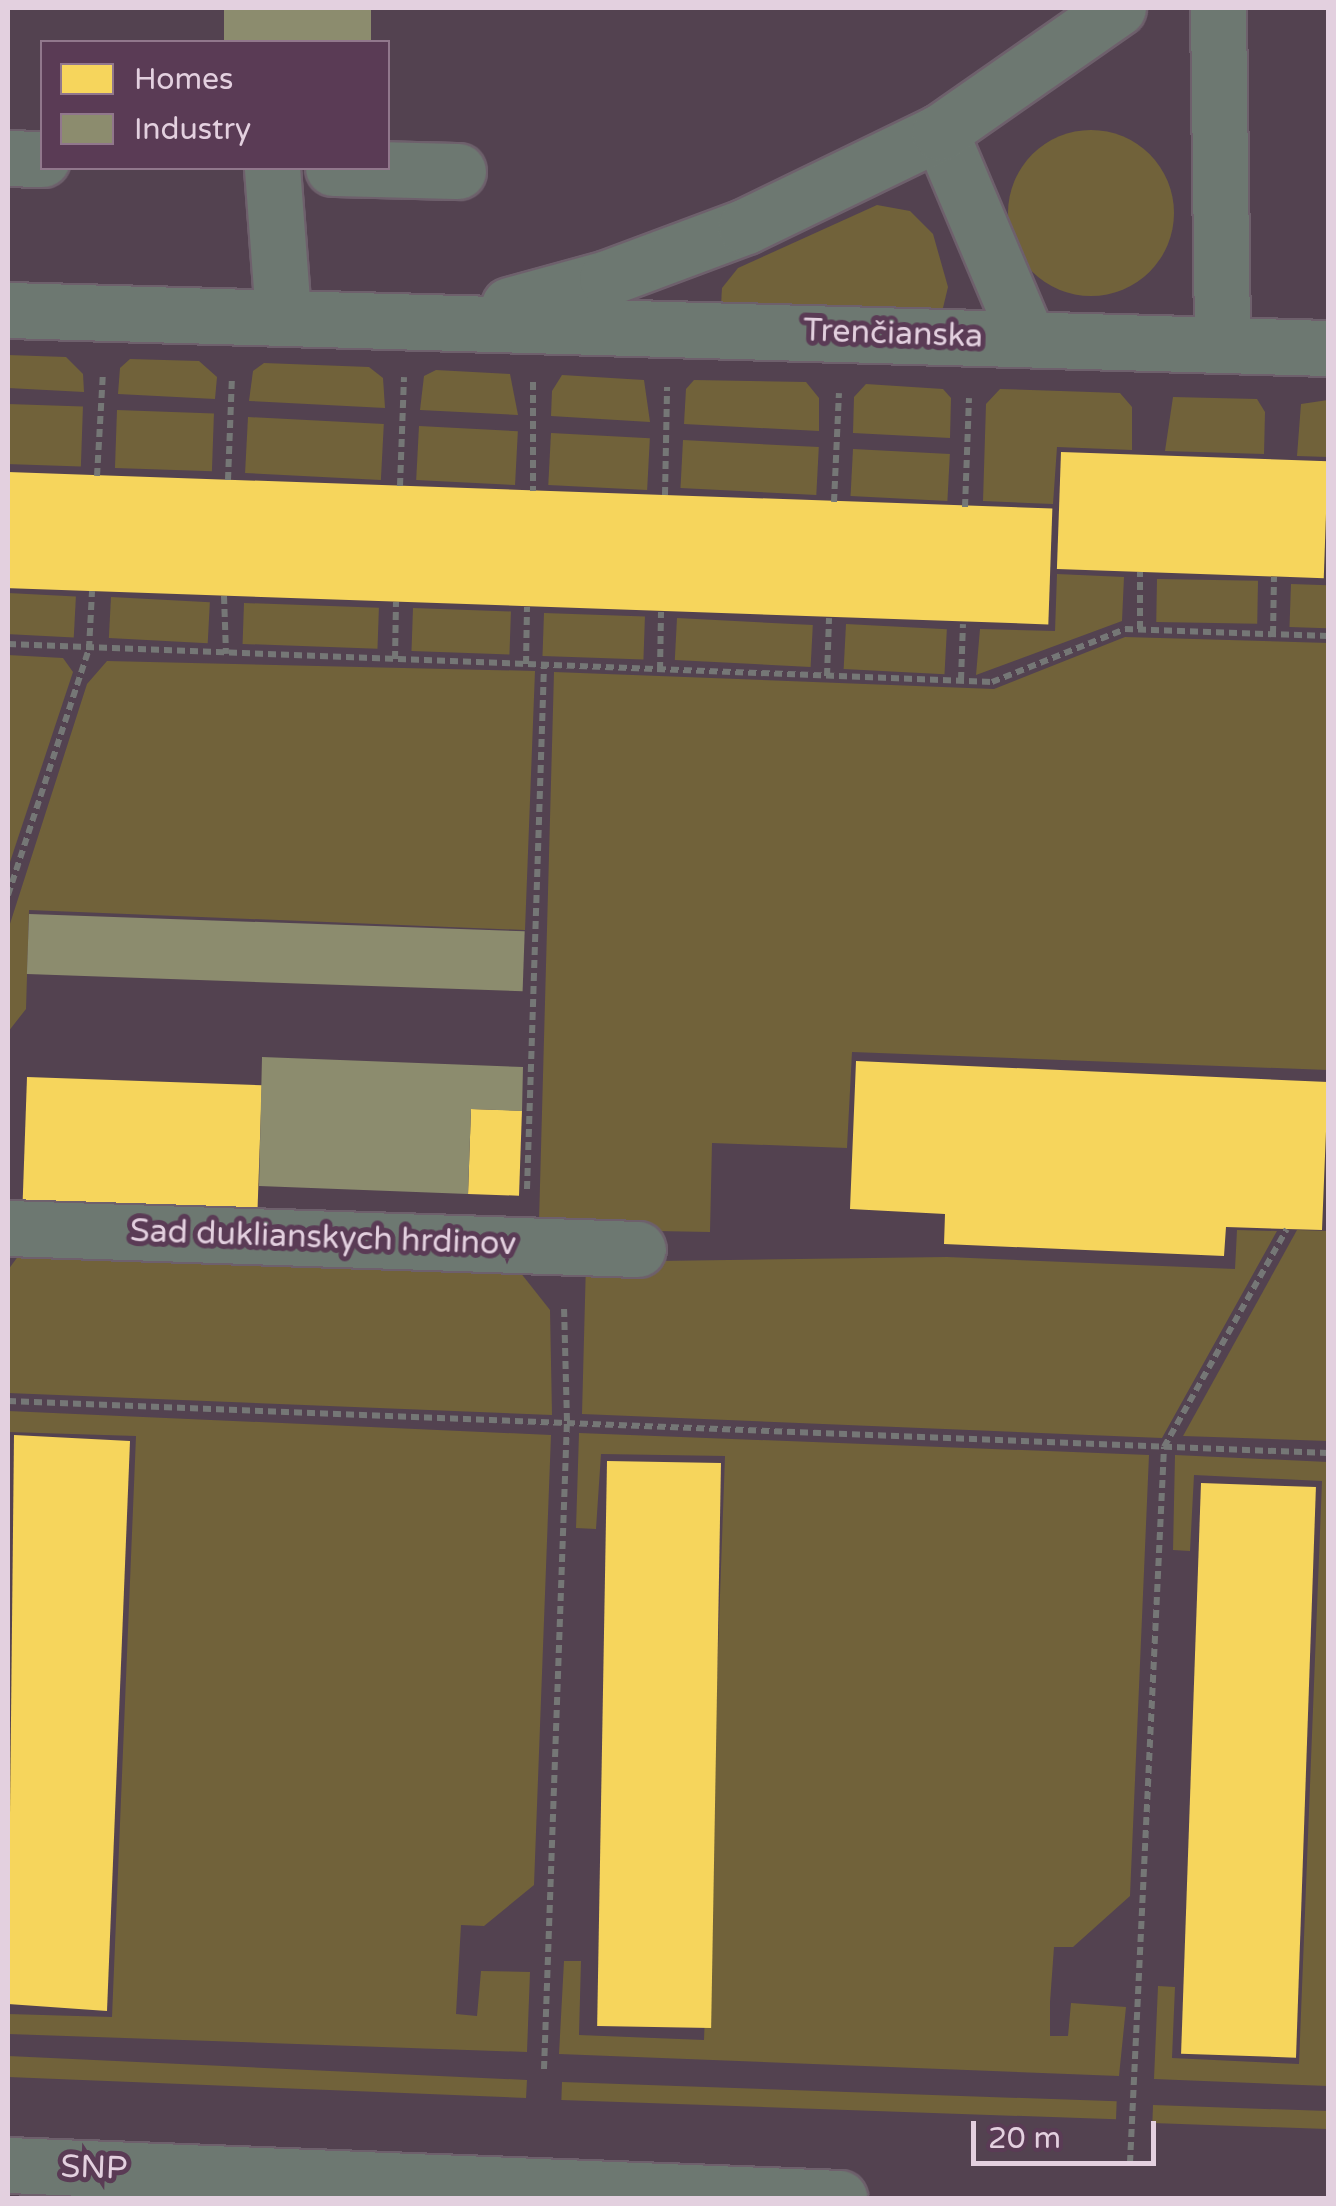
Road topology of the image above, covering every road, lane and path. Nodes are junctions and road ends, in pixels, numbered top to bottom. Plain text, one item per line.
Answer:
1 (1118, 8) edge
2 (1218, 8) edge
3 (940, 132) junction
4 (8, 158) edge
5 (40, 158) edge
6 (272, 170) edge
7 (390, 170) edge
8 (458, 172) dead end
9 (8, 310) edge
10 (106, 312) junction
11 (259, 316) junction
12 (432, 319) junction
13 (532, 322) junction
14 (668, 326) junction
15 (842, 332) junction
16 (971, 336) junction
17 (1026, 338) junction
18 (1222, 345) junction
19 (1328, 348) edge
20 (98, 476) dead end
21 (228, 480) dead end
22 (400, 486) dead end
23 (533, 491) dead end
24 (666, 496) dead end
25 (834, 502) dead end
26 (966, 507) dead end
27 (1140, 572) dead end
28 (1274, 577) dead end
29 (92, 592) dead end
30 (224, 596) dead end
31 (396, 602) dead end
32 (527, 608) dead end
33 (660, 612) dead end
34 (829, 618) dead end
35 (964, 624) dead end
36 (1140, 630) junction
37 (1273, 634) junction
38 (1328, 636) edge
39 (8, 644) edge
40 (89, 648) junction
41 (226, 654) junction
42 (395, 660) junction
43 (526, 664) junction
44 (544, 666) junction
45 (660, 670) junction
46 (827, 676) junction
47 (961, 680) junction
48 (8, 895) edge
49 (8, 1228) edge
50 (1287, 1229) dead end
51 (525, 1244) junction
52 (638, 1249) dead end
53 (8, 1400) edge
54 (567, 1420) junction
55 (1164, 1448) junction
56 (1328, 1452) edge
57 (544, 2069) dead end
58 (1130, 2164) dead end
59 (8, 2165) edge
60 (839, 2198) edge

1 - 3 street, Trenčianska
2 - 18 street
3 - 12 street, Trenčianska
3 - 17 street
4 - 5 street
6 - 11 street
7 - 8 street
9 - 10 street, Trenčianska
10 - 11 street, Trenčianska
10 - 20 path
11 - 12 street, Trenčianska
11 - 21 path
12 - 13 street, Trenčianska
12 - 22 path
13 - 14 street, Trenčianska
13 - 23 path
14 - 15 street, Trenčianska
14 - 24 path
15 - 16 street, Trenčianska
15 - 25 path
16 - 17 street, Trenčianska
16 - 26 path
17 - 18 street, Trenčianska
18 - 19 street, Trenčianska
27 - 36 path
28 - 37 path
29 - 40 path
30 - 41 path
31 - 42 path
32 - 43 path
33 - 45 path
34 - 46 path
35 - 47 path
36 - 37 path
36 - 47 path
37 - 38 path
39 - 40 path
40 - 41 path
40 - 48 path
41 - 42 path
42 - 43 path
43 - 44 path
44 - 45 path
44 - 51 path
45 - 46 path
46 - 47 path
49 - 51 street, Sad duklianskych hrdinov
50 - 55 path
51 - 52 street, Sad duklianskych hrdinov
51 - 54 path
53 - 54 path
54 - 55 path
54 - 57 path
55 - 56 path
55 - 58 path
59 - 60 street, SNP

